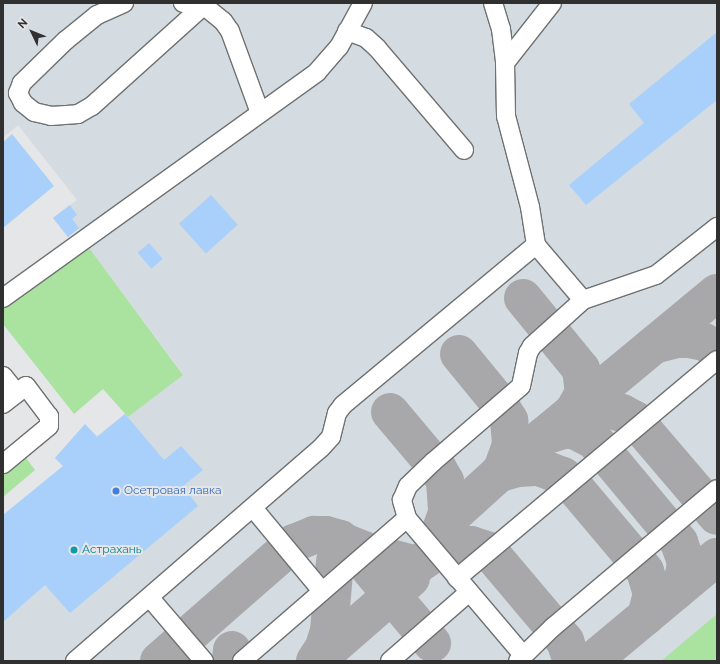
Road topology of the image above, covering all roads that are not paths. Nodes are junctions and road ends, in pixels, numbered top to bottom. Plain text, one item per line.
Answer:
1 (124, 3) edge
2 (183, 3) edge
3 (493, 3) edge
4 (552, 3) edge
5 (355, 6) edge
6 (202, 7) junction
7 (348, 31) junction
8 (505, 63) junction
9 (260, 113) junction
10 (464, 150) dead end
11 (717, 227) edge
12 (536, 245) junction
13 (3, 298) edge
14 (583, 300) junction
15 (717, 360) edge
16 (3, 376) edge
17 (10, 399) edge
18 (3, 464) edge
19 (717, 489) edge
20 (253, 508) junction
21 (407, 518) junction
22 (457, 578) junction
23 (322, 591) junction
24 (469, 592) junction
25 (150, 598) junction
26 (520, 658) edge
27 (75, 661) edge
28 (204, 661) edge
29 (242, 661) edge
30 (390, 661) edge

1 - 6 street
2 - 6 street
3 - 8 street
4 - 8 street
5 - 7 street
6 - 9 street
7 - 9 street
7 - 10 street
8 - 12 street
9 - 13 street
11 - 14 street
12 - 14 street
12 - 20 street
14 - 21 street
15 - 22 street
16 - 17 street
17 - 18 street
19 - 26 street
20 - 23 street
20 - 25 street
21 - 22 street
21 - 23 street
22 - 24 street
23 - 29 street
24 - 26 street
24 - 30 street
25 - 27 street
25 - 28 street

